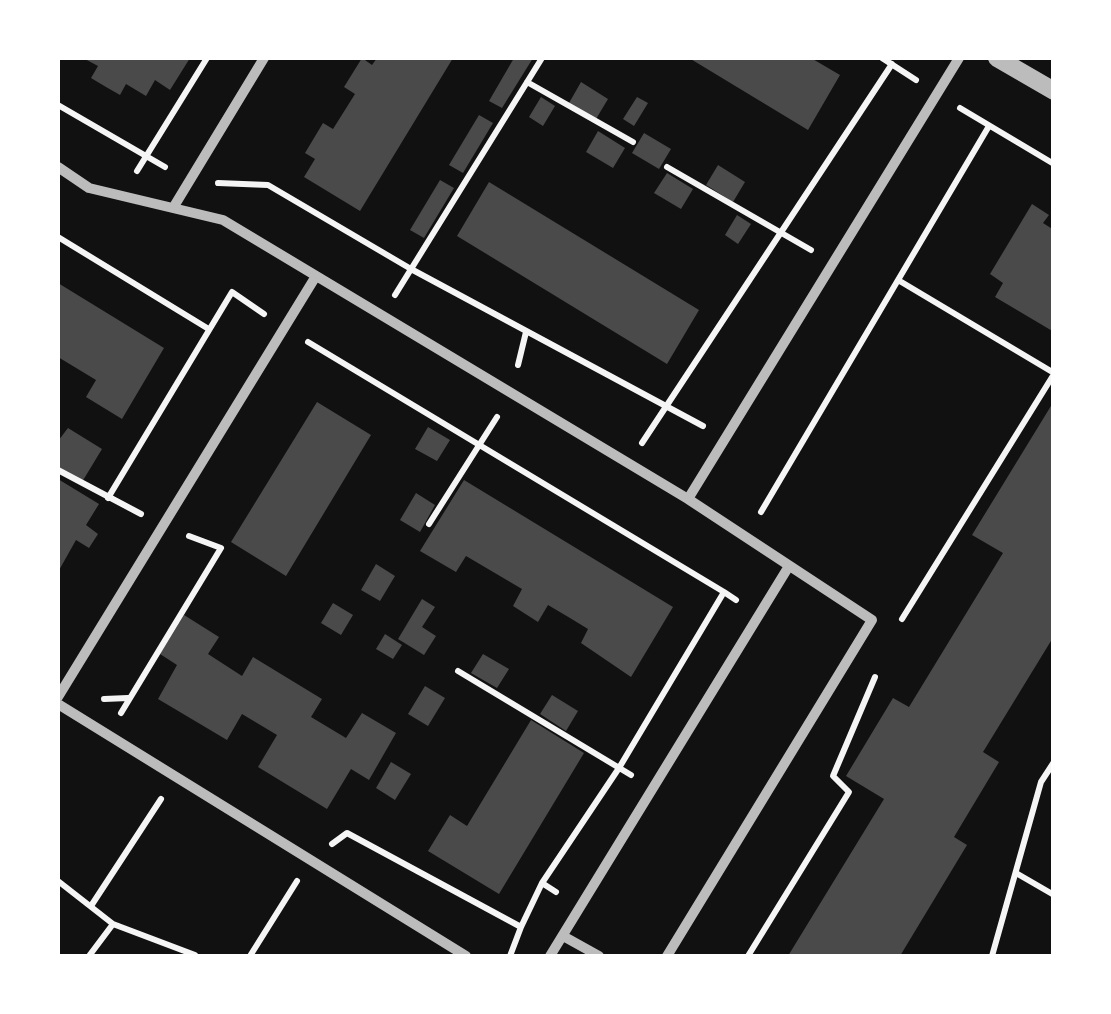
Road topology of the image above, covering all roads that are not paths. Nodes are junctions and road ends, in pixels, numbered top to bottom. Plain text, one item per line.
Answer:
1 (264, 58) edge
2 (959, 58) edge
3 (997, 58) edge
4 (1054, 91) edge
5 (58, 167) edge
6 (174, 208) junction
7 (316, 276) junction
8 (688, 499) junction
9 (789, 566) junction
10 (58, 701) edge
11 (563, 936) junction
12 (466, 956) edge
13 (550, 956) edge
14 (599, 956) edge
15 (668, 956) edge

1 - 6 street
2 - 8 street
3 - 4 street
5 - 6 street
6 - 7 street
7 - 8 street
7 - 10 street
8 - 9 street
9 - 11 street
9 - 15 street
10 - 12 street
11 - 13 street
11 - 14 street

